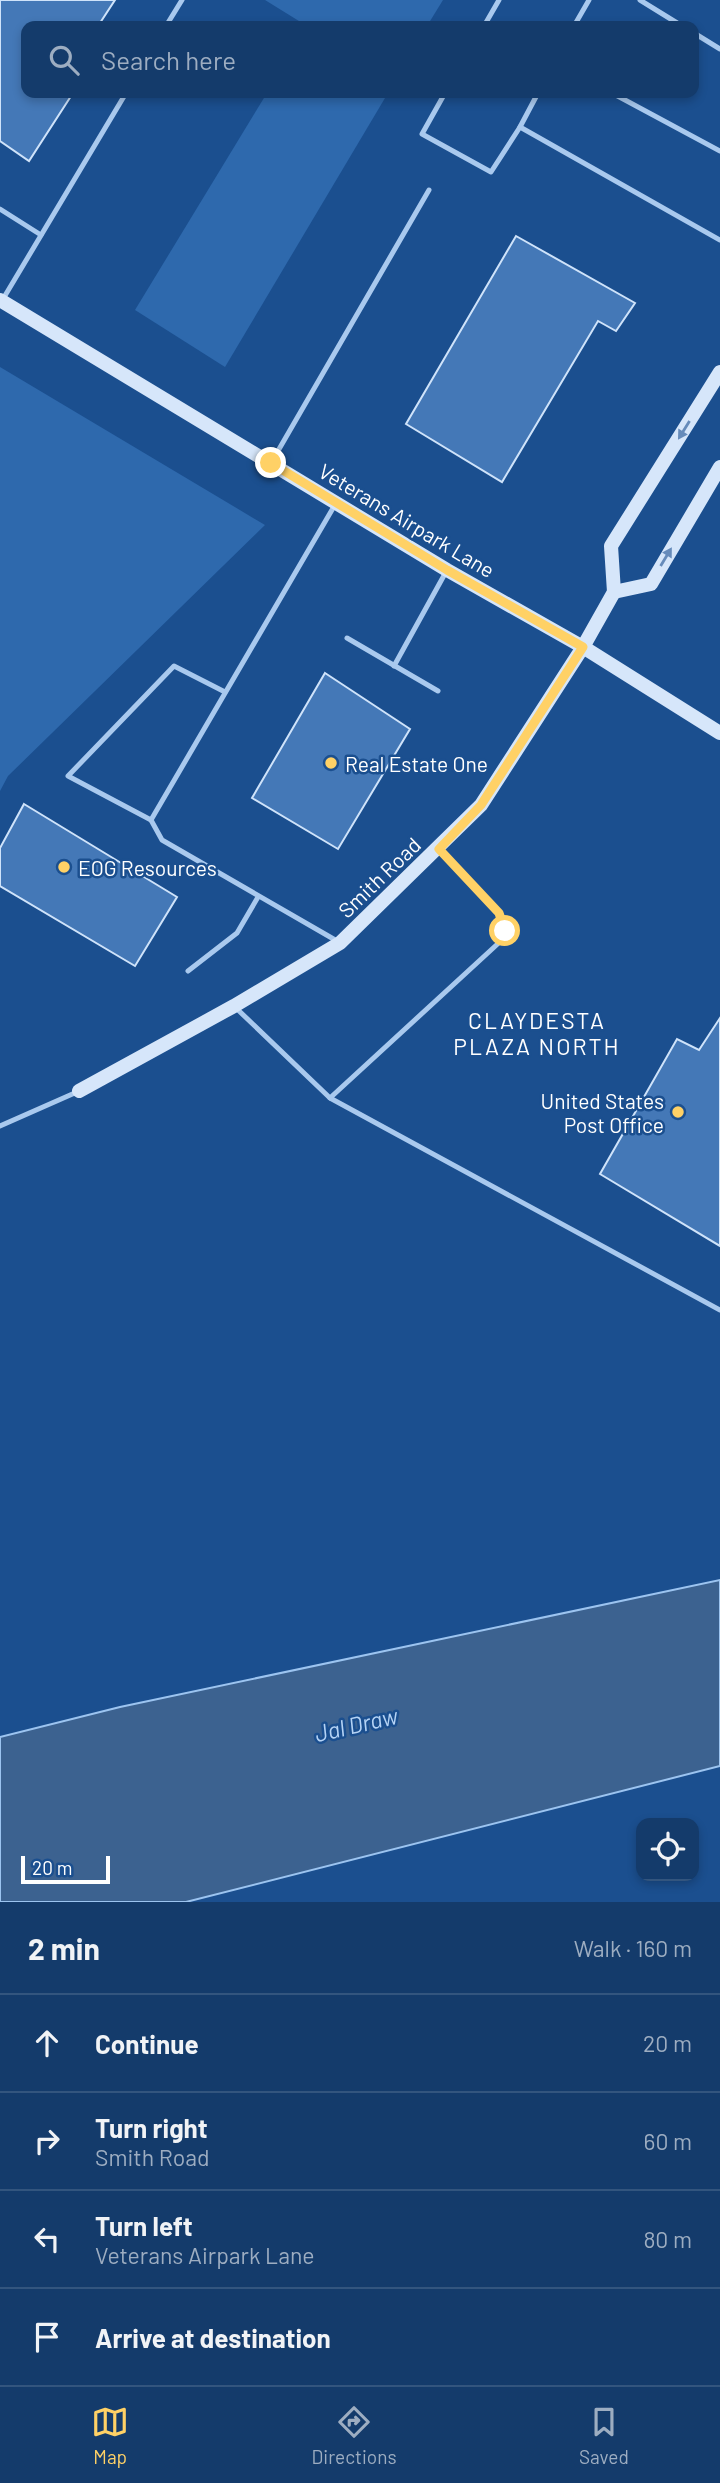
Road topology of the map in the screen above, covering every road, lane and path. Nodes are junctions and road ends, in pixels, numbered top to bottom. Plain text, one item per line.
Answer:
1 (182, 0) edge
2 (499, 0) edge
3 (589, 0) edge
4 (640, 0) edge
5 (169, 21) edge
6 (487, 21) edge
7 (577, 21) edge
8 (674, 21) edge
9 (699, 36) edge
10 (720, 49) edge
11 (123, 98) edge
12 (442, 98) edge
13 (535, 98) edge
14 (621, 98) edge
15 (520, 127) junction
16 (720, 151) edge
17 (429, 190) dead end
18 (0, 209) edge
19 (41, 235) junction
20 (720, 240) edge
21 (1, 301) edge
22 (720, 372) edge
23 (271, 463) junction
24 (720, 467) edge
25 (336, 503) junction
26 (447, 570) junction
27 (614, 592) junction
28 (347, 638) dead end
29 (583, 647) junction
30 (394, 666) junction
31 (438, 691) dead end
32 (225, 692) junction
33 (720, 733) edge
34 (151, 820) junction
35 (439, 849) junction
36 (258, 897) junction
37 (340, 943) junction
38 (188, 971) dead end
39 (234, 1006) junction
40 (79, 1091) joint
41 (330, 1098) junction
42 (0, 1126) edge
43 (720, 1310) edge

1 - 5 lane
2 - 6 lane
3 - 7 lane
4 - 8 lane
9 - 10 lane
11 - 19 lane
12 - 15 lane
13 - 15 lane
14 - 16 lane
15 - 20 lane
17 - 23 lane
18 - 19 lane
19 - 21 lane
21 - 23 street, Veterans Airpark Lane
22 -> 27 street
23 - 25 street, Veterans Airpark Lane
27 -> 24 street
25 - 26 street, Veterans Airpark Lane
25 - 32 lane
26 - 29 street, Veterans Airpark Lane
26 - 30 lane
27 - 29 street, Smith Road
28 - 30 lane
29 - 33 street, Veterans Airpark Lane
29 - 35 street, Smith Road
30 - 31 lane
32 - 34 lane
32 - 34 lane
34 - 36 lane
35 - 37 street, Smith Road
35 - 41 lane
36 - 37 lane
36 - 38 lane
37 - 39 street, Smith Road
39 - 40 street, Smith Road
39 - 41 lane
40 - 42 lane
41 - 43 lane

